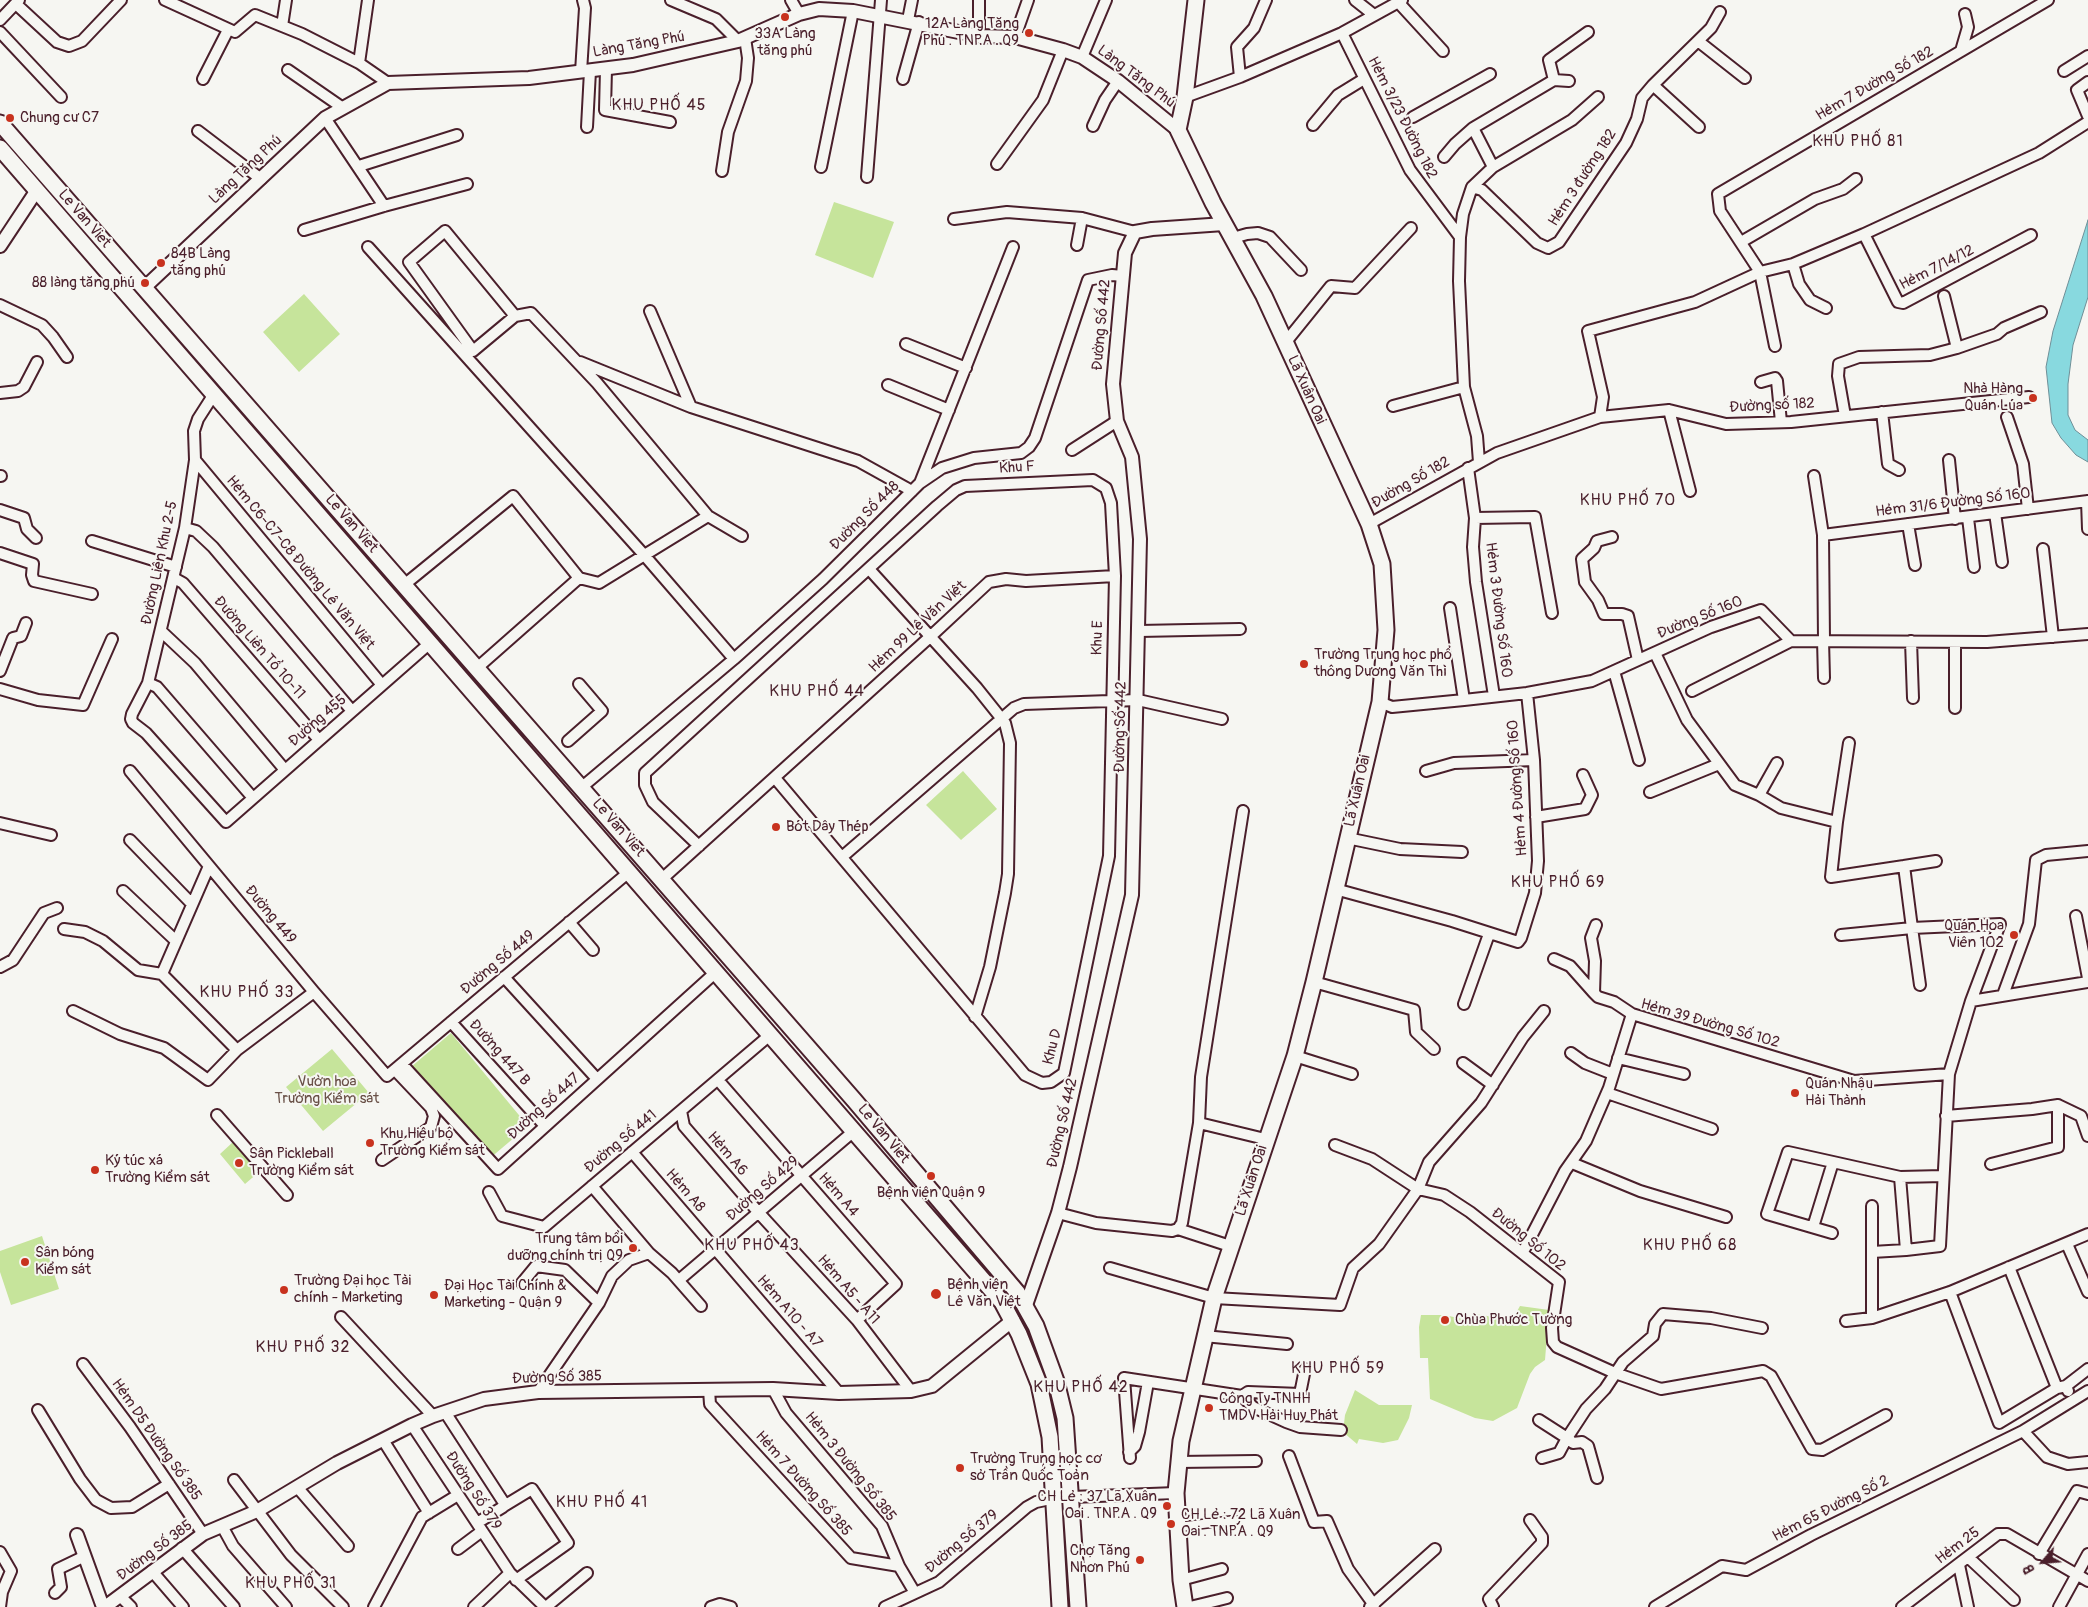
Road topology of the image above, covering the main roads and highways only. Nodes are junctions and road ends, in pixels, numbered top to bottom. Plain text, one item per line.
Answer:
1 (1196, 0) edge
2 (0, 123) edge
3 (0, 148) edge
4 (48, 178) junction
5 (37, 190) junction
6 (144, 288) junction
7 (132, 299) junction
8 (444, 630) junction
9 (430, 643) junction
10 (582, 788) junction
11 (567, 800) junction
12 (602, 810) junction
13 (587, 824) junction
14 (644, 859) junction
15 (628, 872) junction
16 (870, 1118) junction
17 (854, 1131) junction
18 (1026, 1305) junction
19 (1013, 1320) junction
20 (1072, 1497) junction
21 (1055, 1498) junction
22 (1060, 1607) edge
23 (1078, 1607) edge
24 (1185, 1607) edge

1 - 24 main road, Lã Xuân Oai
2 - 4 main road, Le Van Viet
3 - 5 main road, Le Van Viet
4 - 5 main road
4 - 6 main road, Le Van Viet
5 - 7 main road, Le Van Viet
6 - 7 main road
6 - 8 main road, Le Van Viet
7 - 9 main road, Le Van Viet
8 - 9 main road
8 - 10 main road, Le Van Viet
9 - 11 main road, Le Van Viet
10 - 11 main road
10 - 12 main road, Le Van Viet
11 - 13 main road, Le Van Viet
12 - 13 main road
12 - 14 main road, Le Van Viet
13 - 15 main road, Le Van Viet
14 - 15 main road
14 - 16 main road, Le Van Viet
15 - 17 main road, Le Van Viet
16 - 17 main road
16 - 18 main road, Le Van Viet
17 - 19 main road, Le Van Viet
18 - 19 main road
18 - 20 main road, Le Van Viet
19 - 21 main road, Le Van Viet
20 - 21 main road
20 - 23 main road, Le Van Viet
21 - 22 main road, Le Van Viet

